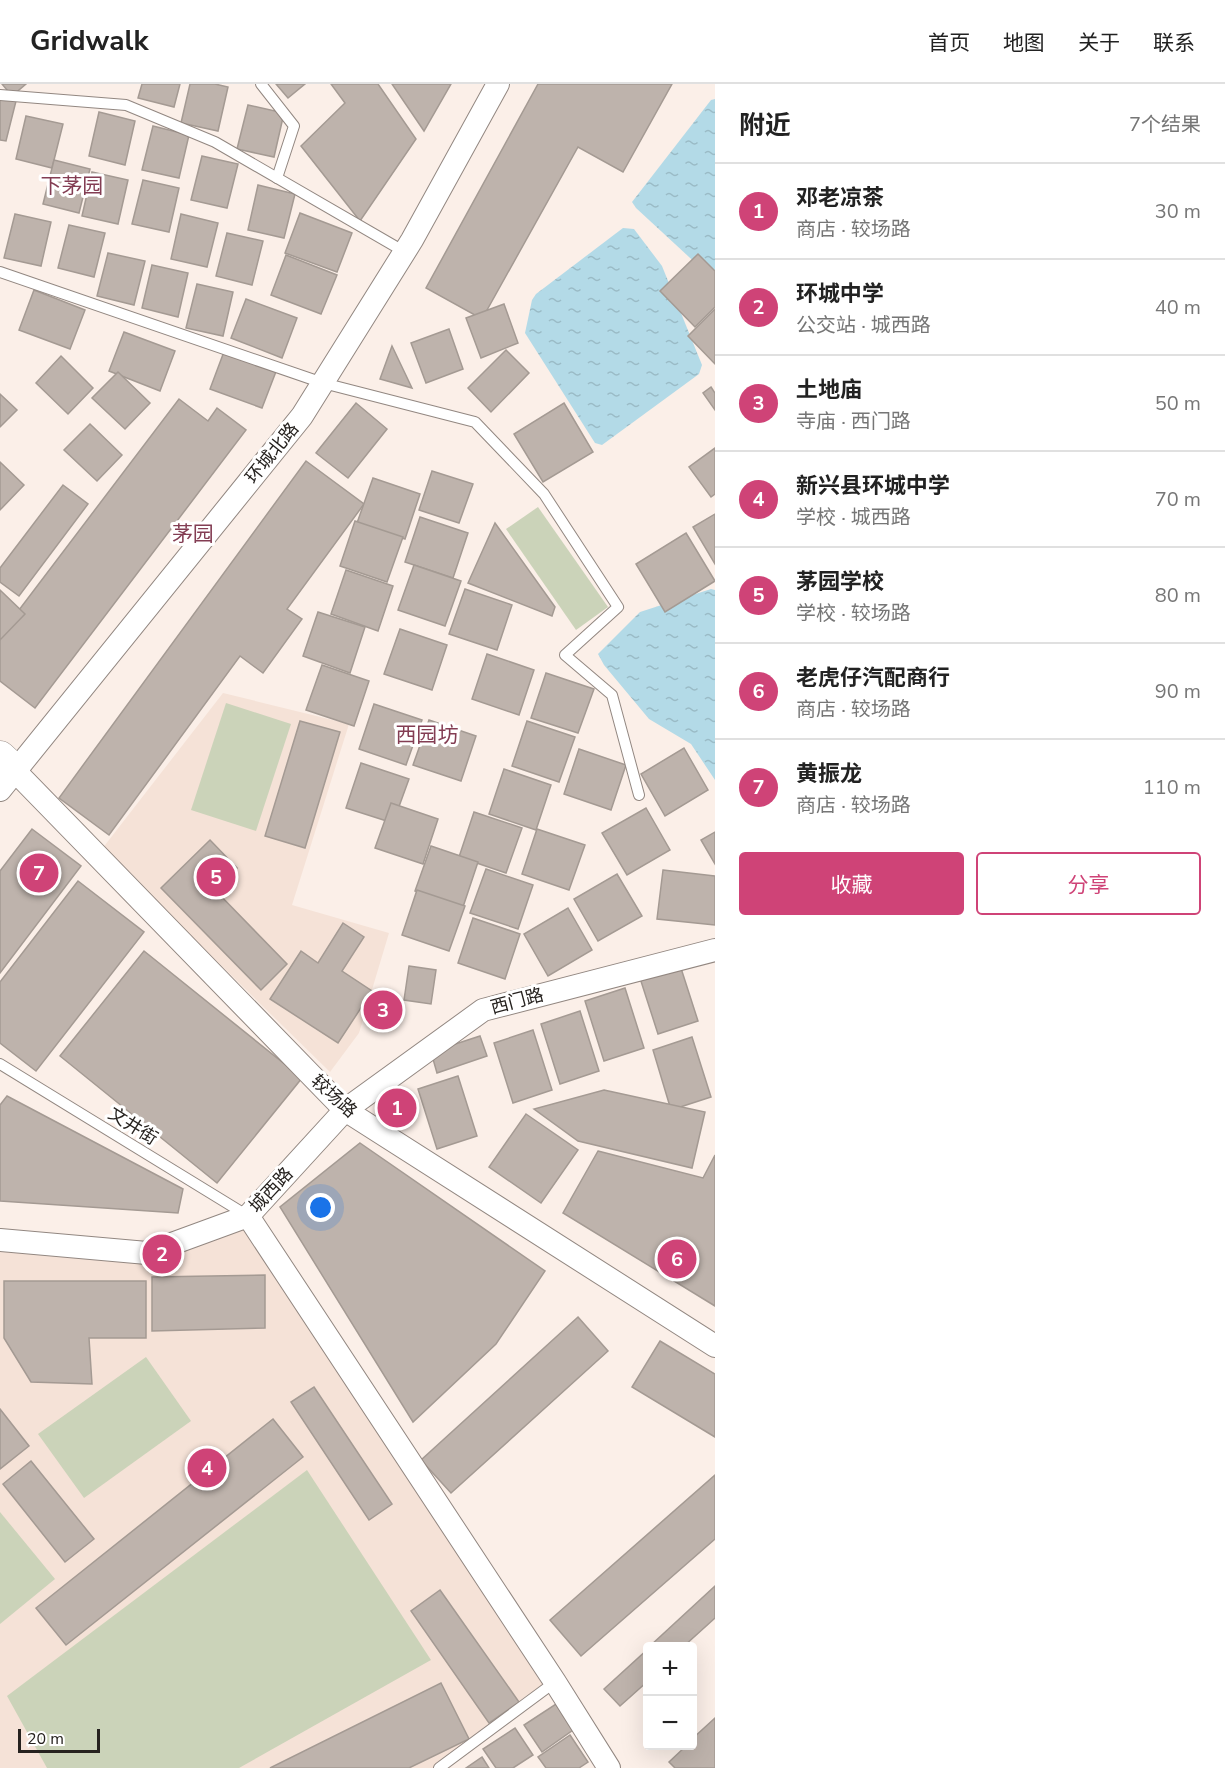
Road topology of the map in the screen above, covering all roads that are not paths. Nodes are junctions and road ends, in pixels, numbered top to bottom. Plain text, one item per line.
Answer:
1 (261, 84) edge
2 (498, 84) edge
3 (0, 95) edge
4 (277, 178) junction
5 (405, 252) junction
6 (0, 272) edge
7 (323, 383) junction
8 (5, 772) edge
9 (639, 795) dead end
10 (715, 950) edge
11 (0, 1064) edge
12 (345, 1110) junction
13 (248, 1216) junction
14 (0, 1240) edge
15 (715, 1346) edge
16 (555, 1682) junction
17 (439, 1768) edge
18 (609, 1768) edge

1 - 4 lane
2 - 5 street, 环城北路
3 - 4 lane
4 - 5 lane
5 - 7 street, 环城北路
6 - 7 lane
7 - 8 street, 环城北路
7 - 9 lane
8 - 12 street, 较场路
10 - 12 street, 西门路
11 - 13 lane, 文井街
12 - 13 street, 城西路
12 - 15 street, 较场路
13 - 14 street, 城西路
13 - 16 street
16 - 17 lane
16 - 18 street

